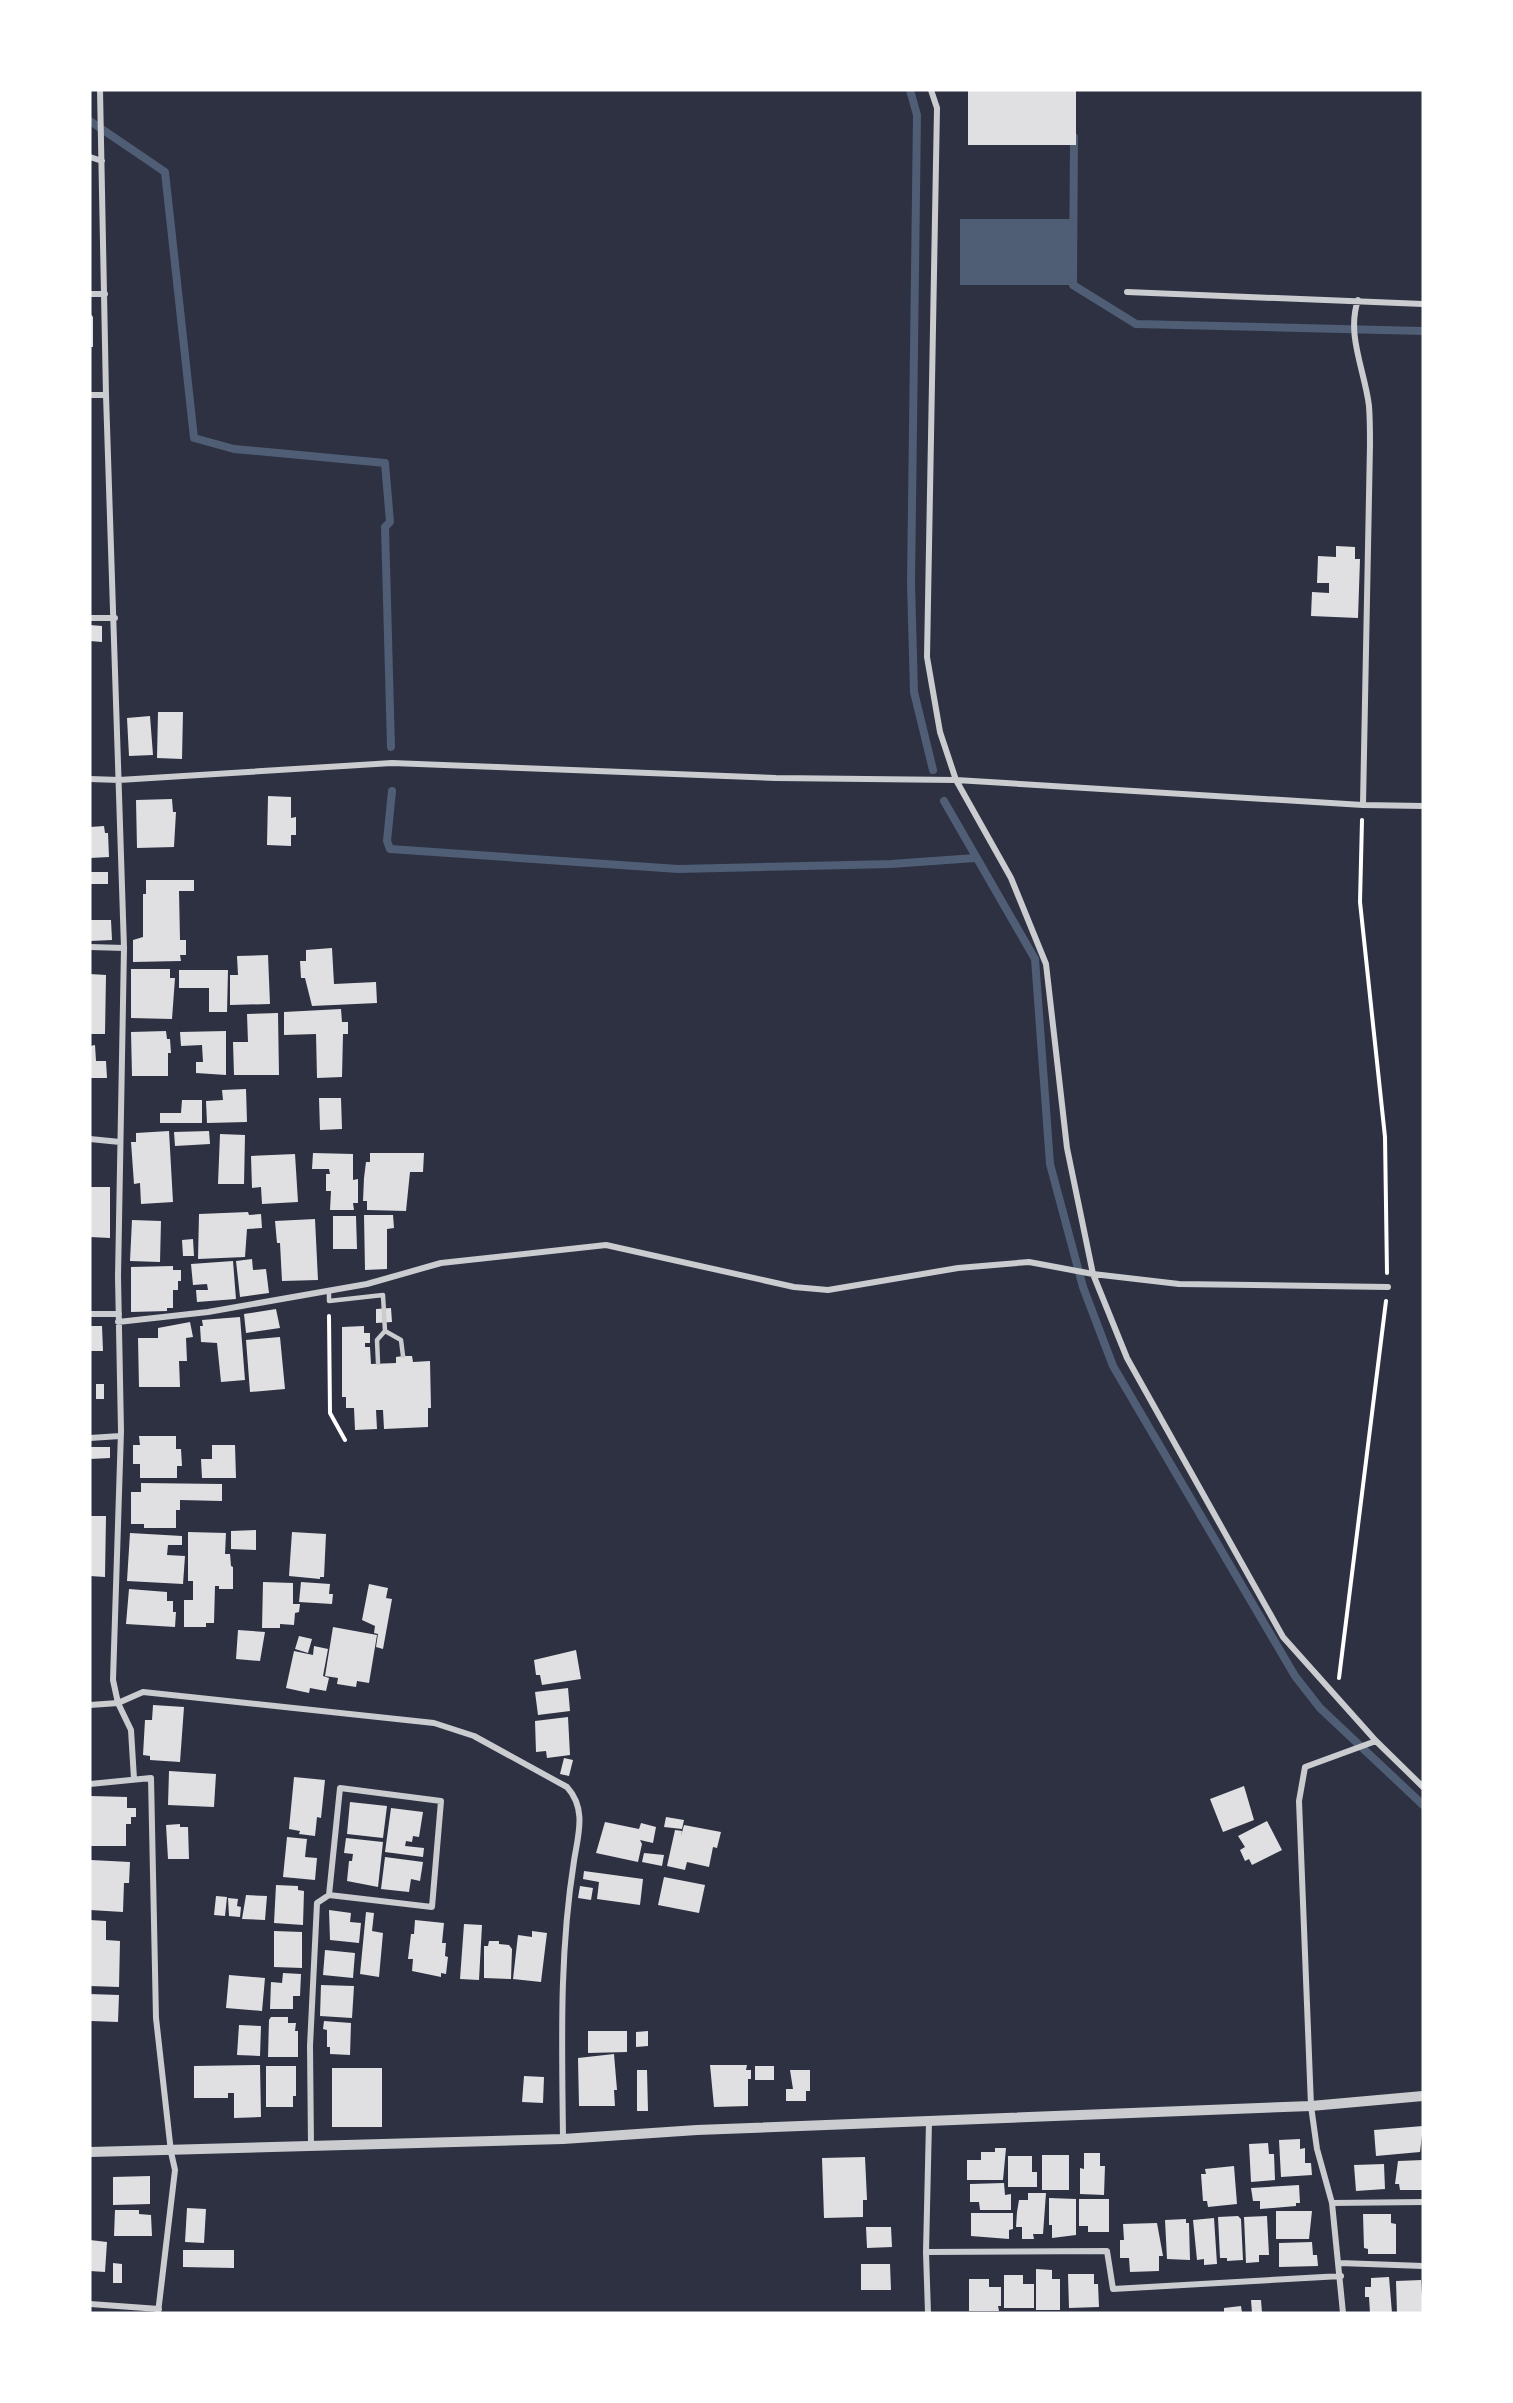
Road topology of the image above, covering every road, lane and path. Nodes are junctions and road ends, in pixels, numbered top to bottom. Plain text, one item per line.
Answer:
1 (100, 90) edge
2 (931, 90) edge
3 (90, 157) edge
4 (102, 161) junction
5 (1127, 292) dead end
6 (90, 294) edge
7 (105, 294) junction
8 (1358, 300) junction
9 (1423, 304) edge
10 (90, 395) edge
11 (106, 395) junction
12 (90, 618) edge
13 (115, 618) junction
14 (90, 779) edge
15 (119, 780) junction
16 (956, 780) junction
17 (1363, 805) junction
18 (1423, 806) edge
19 (90, 947) edge
20 (124, 948) junction
21 (90, 1139) edge
22 (120, 1142) junction
23 (1094, 1274) junction
24 (1388, 1287) junction
25 (329, 1290) junction
26 (329, 1301) junction
27 (90, 1314) edge
28 (118, 1314) junction
29 (118, 1322) junction
30 (385, 1331) junction
31 (403, 1356) dead end
32 (378, 1364) dead end
33 (120, 1436) junction
34 (90, 1438) edge
35 (345, 1440) dead end
36 (1337, 1697) junction
37 (118, 1703) junction
38 (90, 1705) edge
39 (1376, 1741) junction
40 (134, 1779) junction
41 (90, 1784) edge
42 (1423, 1787) edge
43 (329, 1895) junction
44 (1423, 2096) edge
45 (1311, 2106) junction
46 (929, 2122) junction
47 (563, 2139) junction
48 (311, 2147) junction
49 (90, 2152) edge
50 (171, 2152) junction
51 (1423, 2202) edge
52 (1332, 2203) junction
53 (926, 2252) junction
54 (1340, 2263) junction
55 (1423, 2266) edge
56 (1341, 2276) junction
57 (90, 2304) edge
58 (158, 2311) edge
59 (928, 2313) edge
60 (1343, 2313) edge

1 - 4 street
2 - 16 street
3 - 4 street
4 - 7 street
5 - 8 street
6 - 7 street
7 - 11 street
8 - 9 street
8 - 17 street
10 - 11 street
11 - 13 street
12 - 13 street
13 - 15 street
14 - 15 street
15 - 16 street
15 - 20 street
16 - 17 street
16 - 23 street
17 - 18 street
17 - 24 path
19 - 20 street
20 - 22 street
21 - 22 street
22 - 28 street
23 - 24 street
23 - 25 street
23 - 36 street
24 - 36 path
25 - 26 lane
25 - 29 street
26 - 30 lane
26 - 35 path
27 - 28 street
28 - 29 street
29 - 33 street
30 - 31 lane
30 - 32 lane
33 - 34 street
33 - 37 street
36 - 39 street
37 - 38 street
37 - 40 street
37 - 47 street
39 - 42 street
39 - 45 street
40 - 41 street
40 - 50 street
43 - 43 street
43 - 48 street
44 - 45 street
45 - 46 street
45 - 52 street
46 - 47 street
46 - 53 street
47 - 48 street
48 - 50 street
49 - 50 street
50 - 58 street
51 - 52 street
52 - 54 street
53 - 56 street
53 - 59 street
54 - 55 street
54 - 56 street
56 - 60 street
57 - 58 street

